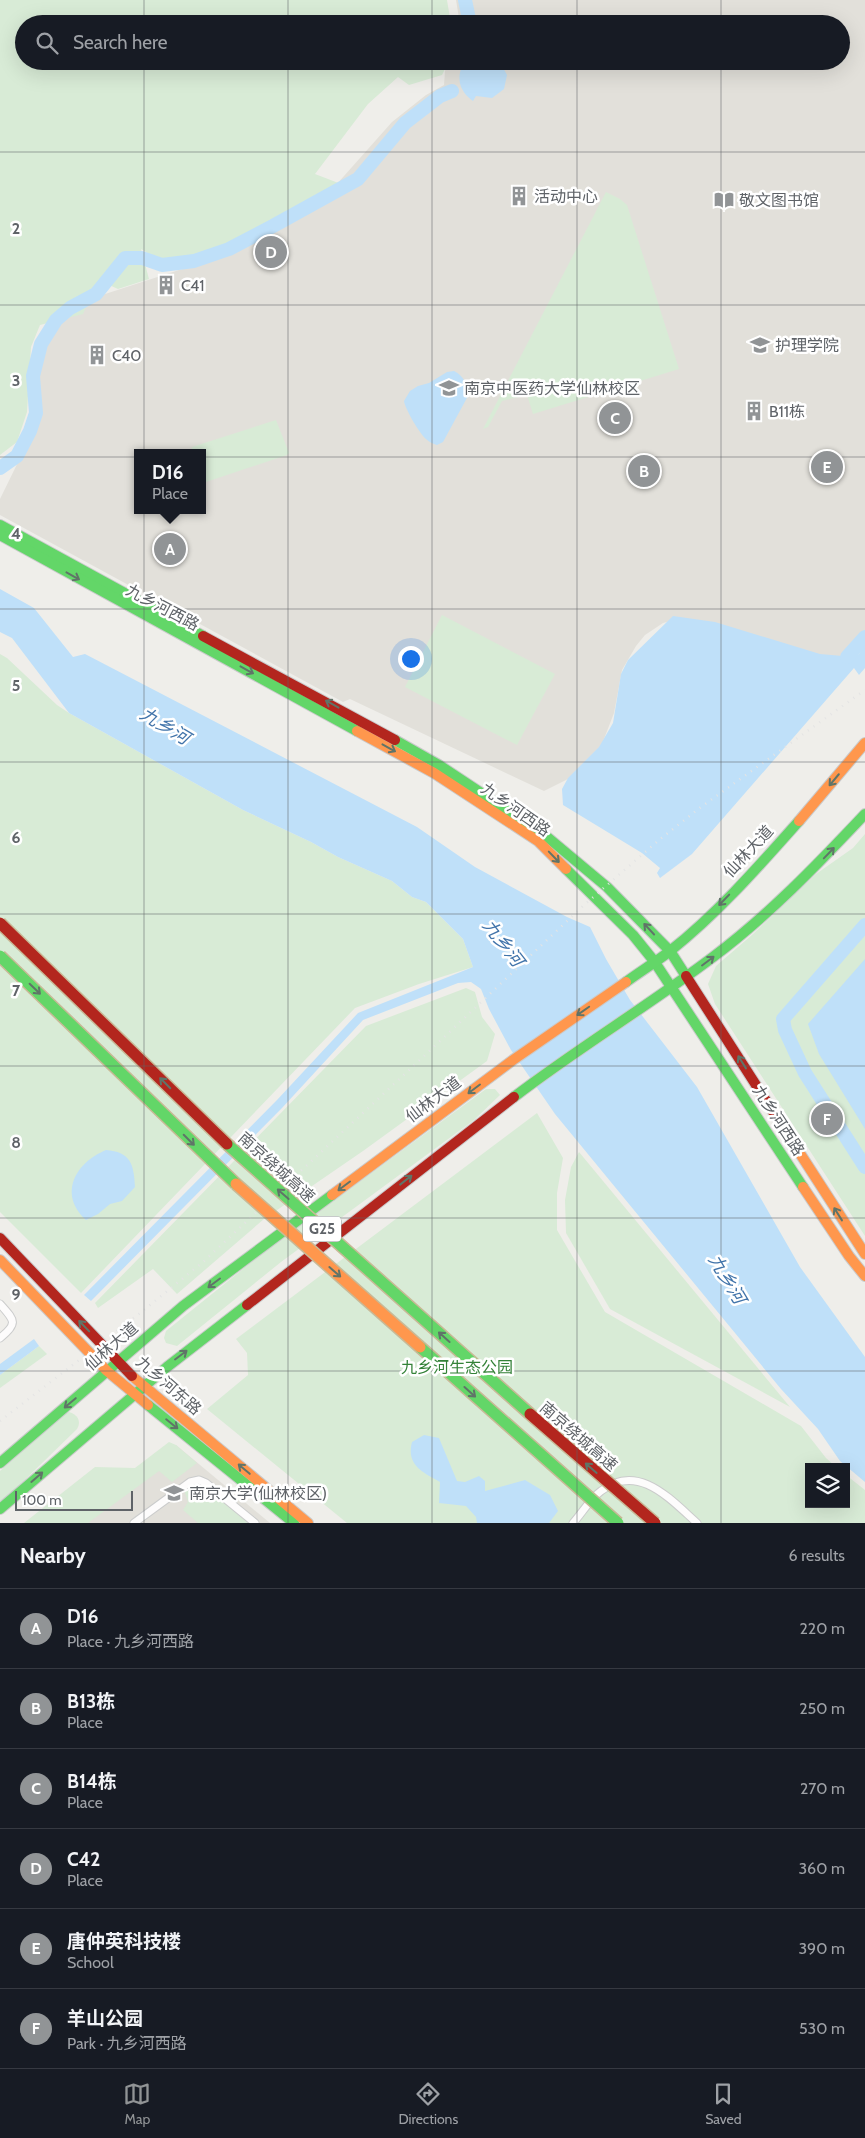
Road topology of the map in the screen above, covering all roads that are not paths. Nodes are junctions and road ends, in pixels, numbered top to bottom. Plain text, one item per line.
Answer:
1 (0, 525) edge
2 (0, 535) edge
3 (865, 743) edge
4 (865, 814) edge
5 (0, 923) edge
6 (670, 951) junction
7 (0, 956) edge
8 (654, 962) junction
9 (687, 976) junction
10 (671, 987) junction
11 (0, 1238) edge
12 (865, 1254) edge
13 (0, 1260) edge
14 (865, 1276) edge
15 (0, 1304) edge
16 (0, 1338) edge
17 (118, 1362) junction
18 (107, 1371) junction
19 (143, 1386) junction
20 (134, 1394) junction
21 (0, 1463) edge
22 (0, 1509) edge
23 (134, 1523) edge
24 (254, 1523) edge
25 (294, 1523) edge
26 (308, 1523) edge
27 (573, 1523) edge
28 (618, 1523) edge
29 (655, 1523) edge
30 (697, 1523) edge

6 -> 1 main road, 九乡河西路
2 -> 8 main road, 九乡河西路
3 -> 6 main road, 仙林大道
9 -> 4 main road
29 -> 5 main road, 南京绕城高速 / G25, bridge
6 - 8 main road, 仙林大道
6 - 9 main road, 九乡河西路
7 -> 28 main road, G25, bridge
8 - 10 main road, 九乡河西路
8 -> 17 main road, 仙林大道
9 - 10 main road
12 -> 9 main road, 九乡河西路
10 - 14 main road, 九乡河西路
19 -> 10 main road
17 -> 11 main road, 九乡河东路
13 - 18 main road, 九乡河东路
15 - 16 street
17 - 18 main road, 仙林大道
17 - 19 main road, 九乡河东路
18 - 20 main road, 九乡河东路
18 -> 21 main road, 仙林大道
19 - 20 main road
26 -> 19 main road, 九乡河东路
22 -> 20 main road
20 -> 25 main road, 九乡河东路
23 - 24 street
27 - 30 street

